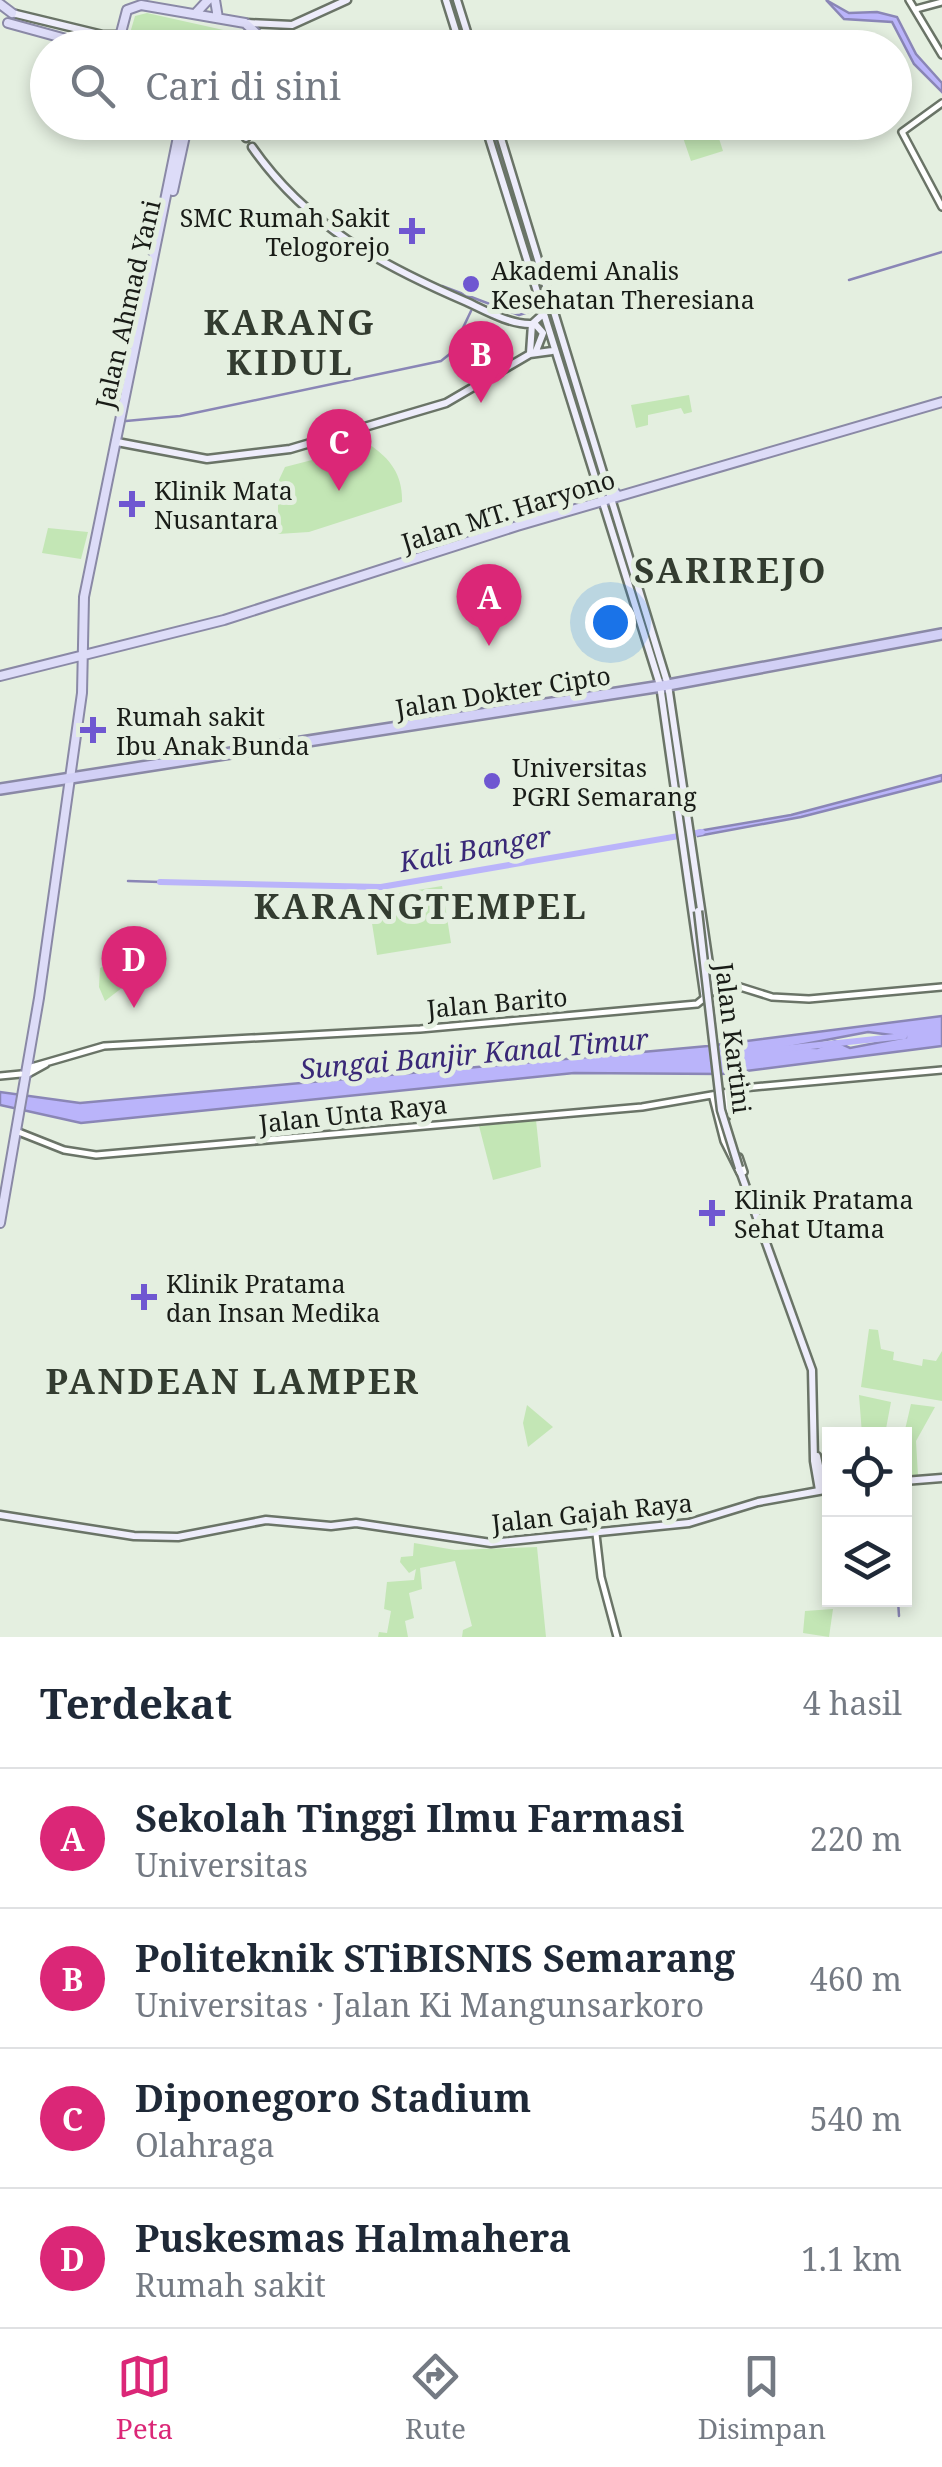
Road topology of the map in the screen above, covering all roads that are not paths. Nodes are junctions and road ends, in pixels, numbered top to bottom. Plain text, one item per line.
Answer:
1 (212, 0) edge
2 (347, 0) edge
3 (446, 0) edge
4 (457, 0) edge
5 (908, 0) edge
6 (942, 2) edge
7 (6, 6) edge
8 (916, 10) junction
9 (196, 14) junction
10 (218, 18) junction
11 (4, 23) edge
12 (246, 23) junction
13 (31, 30) edge
14 (86, 30) edge
15 (121, 30) edge
16 (253, 30) edge
17 (455, 30) edge
18 (466, 30) edge
19 (942, 55) edge
20 (942, 104) edge
21 (912, 125) edge
22 (181, 140) edge
23 (489, 140) edge
24 (501, 140) edge
25 (906, 140) edge
26 (252, 147) dead end
27 (942, 207) edge
28 (542, 314) junction
29 (533, 324) junction
30 (545, 332) junction
31 (553, 351) junction
32 (533, 353) junction
33 (942, 402) edge
34 (115, 445) junction
35 (604, 480) joint
36 (606, 498) junction
37 (942, 634) edge
38 (86, 652) junction
39 (0, 676) edge
40 (664, 686) junction
41 (69, 779) junction
42 (0, 789) edge
43 (698, 908) junction
44 (44, 953) junction
45 (942, 987) edge
46 (713, 991) junction
47 (704, 1000) junction
48 (48, 1062) junction
49 (942, 1070) edge
50 (27, 1072) junction
51 (0, 1076) edge
52 (727, 1094) junction
53 (712, 1096) junction
54 (16, 1124) junction
55 (741, 1171) junction
56 (0, 1194) edge
57 (0, 1223) edge
58 (942, 1478) edge
59 (822, 1480) edge
60 (912, 1481) edge
61 (822, 1489) edge
62 (0, 1515) edge
63 (596, 1534) junction
64 (616, 1637) edge

1 - 9 main road
1 - 10 main road
2 - 12 main road
3 - 17 main road
4 - 18 main road
5 - 8 street
6 - 8 street
7 - 14 main road
8 - 19 street
9 - 10 main road
9 - 15 main road
10 - 12 main road
11 - 13 main road
12 - 16 main road
20 - 21 street
22 - 34 main road, Jalan Ahmad Yani
23 - 28 main road, Jalan Kartini
24 - 35 main road
25 - 27 street
26 - 29 main road
28 - 29 main road
28 - 30 main road, Jalan Kartini
29 - 30 main road
29 - 32 main road
30 - 31 main road, Jalan Kartini
30 - 32 main road
31 - 32 main road
31 - 36 main road, Jalan Kartini
32 - 34 main road
33 - 36 main road, Jalan MT. Haryono
34 - 38 main road, Jalan Ahmad Yani
35 - 36 main road
36 - 38 main road, Jalan MT. Haryono
36 - 40 main road, Jalan Kartini
37 - 40 highway, Jalan Dokter Cipto
38 - 39 main road, Jalan MT. Haryono
38 - 41 main road, Jalan Ahmad Yani
40 - 41 highway, Jalan Dokter Cipto
40 - 43 main road, Jalan Kartini
41 - 42 highway, Jalan Dokter Cipto
41 - 44 main road, Jalan Ahmad Yani
43 - 46 main road, Jalan Kartini
43 - 47 main road, Jalan Kartini
43 - 55 main road, Jalan Kartini, bridge
44 - 50 main road
44 - 50 main road
45 - 46 street
46 - 47 street
47 - 48 street, Jalan Barito
48 - 50 street
48 - 50 street
49 - 52 street, Jalan Unta Raya
50 - 51 street
50 - 54 main road
52 - 53 street, Jalan Unta Raya
52 - 55 street
53 - 54 street, Jalan Unta Raya
53 - 55 street
54 - 56 main road
54 - 57 main road
55 - 59 main road, Jalan Kartini
58 - 60 main road
61 - 63 main road, Jalan Gajah Raya
62 - 63 main road, Jalan Gajah Raya
63 - 64 street

